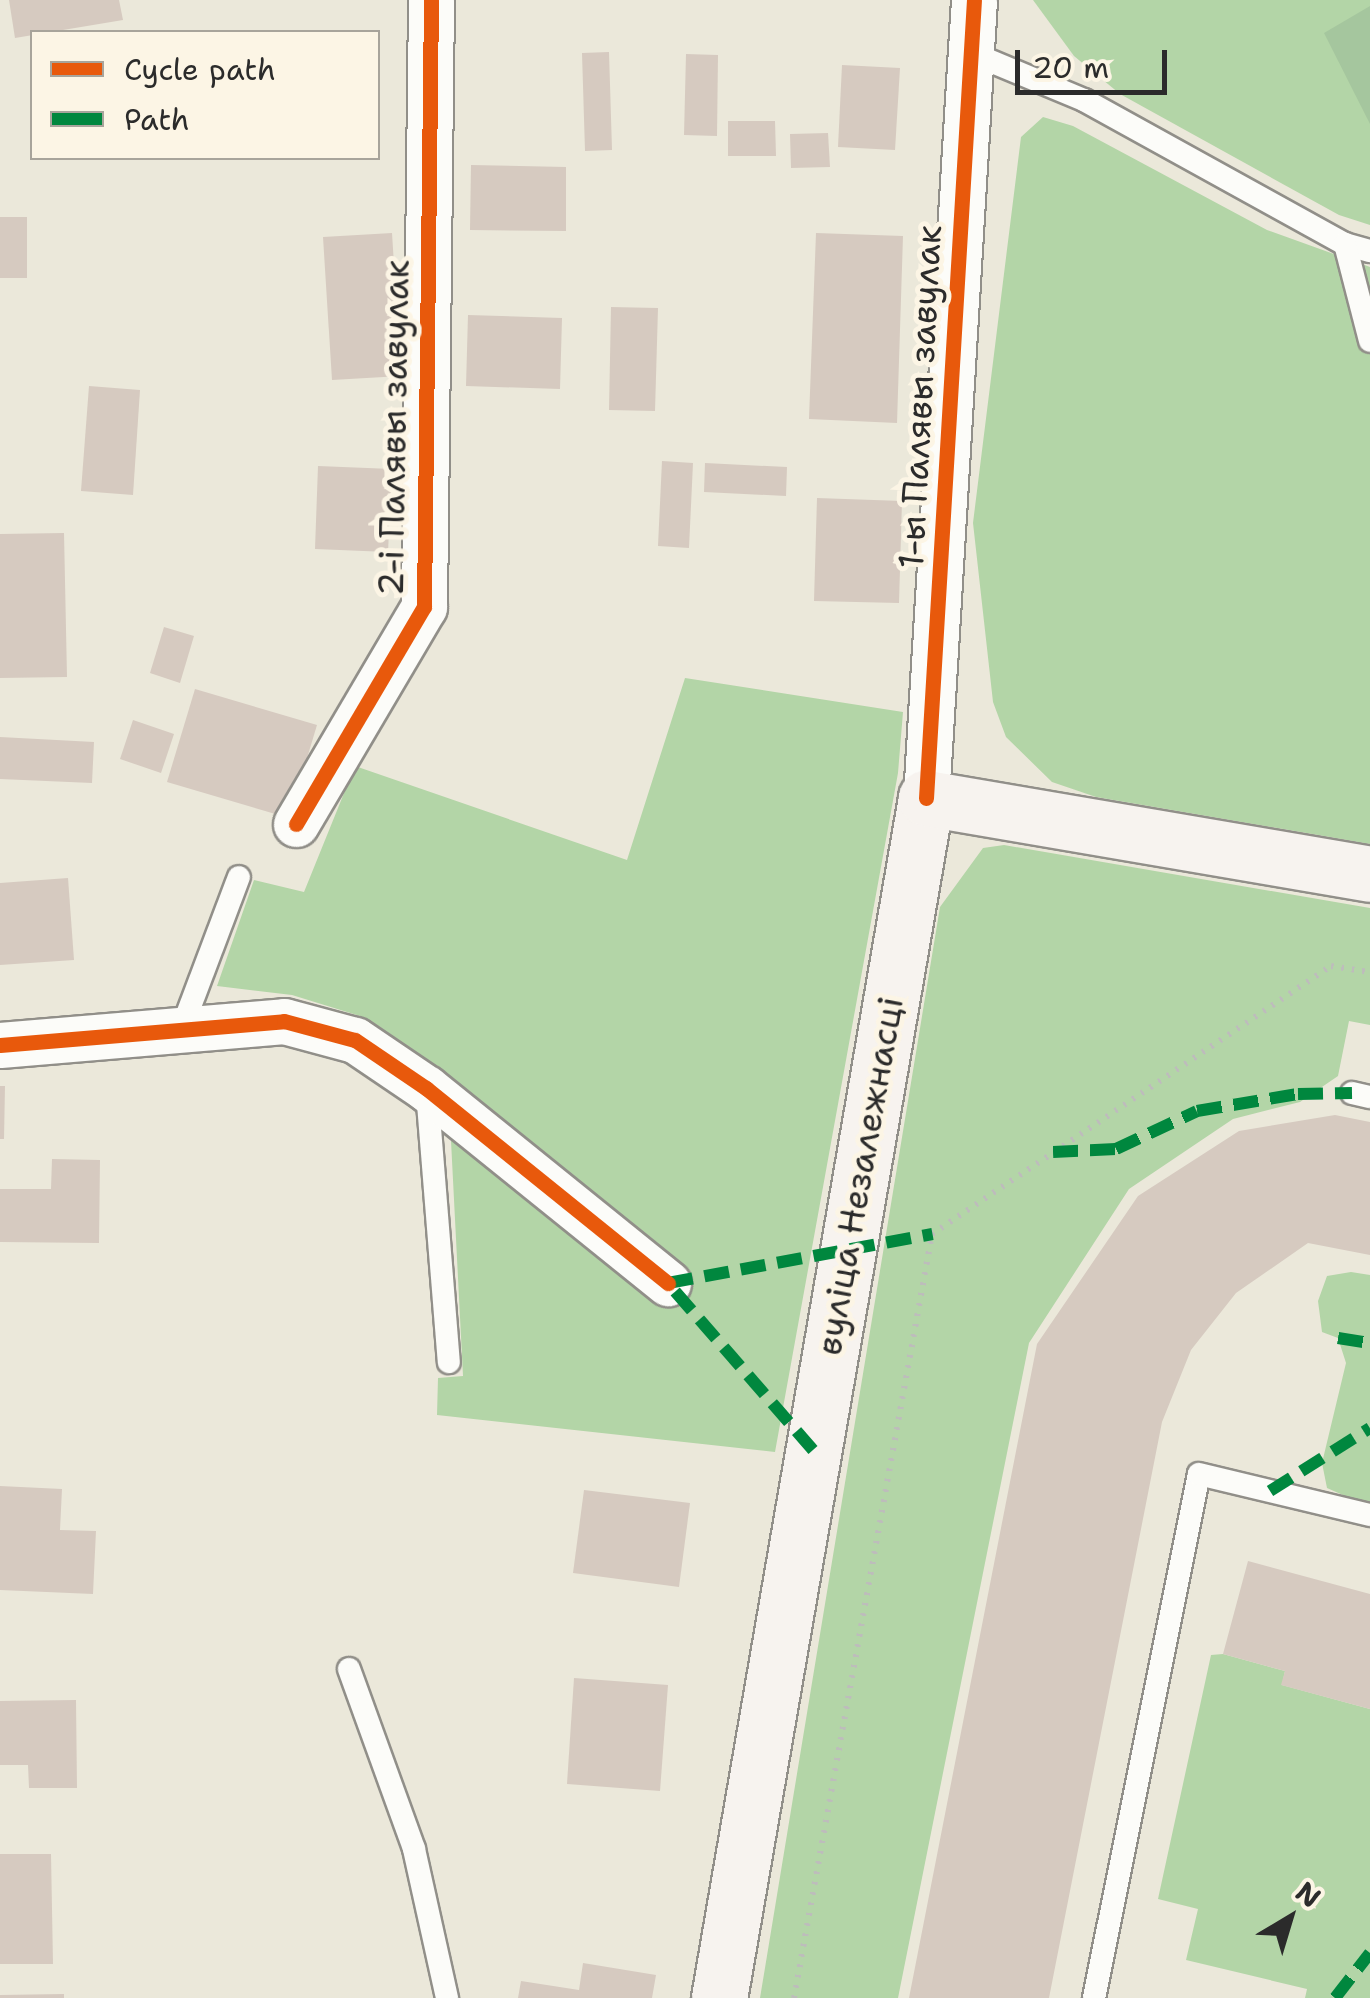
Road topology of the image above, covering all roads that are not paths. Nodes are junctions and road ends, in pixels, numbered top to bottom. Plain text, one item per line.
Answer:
1 (431, 0) edge
2 (974, 0) edge
3 (971, 53) junction
4 (1346, 244) junction
5 (1370, 250) edge
6 (1370, 341) edge
7 (926, 798) junction
8 (296, 824) dead end
9 (1370, 874) edge
10 (239, 878) dead end
11 (183, 1025) junction
12 (0, 1045) edge
13 (426, 1088) junction
14 (668, 1284) dead end
15 (450, 1362) dead end
16 (1370, 1515) edge
17 (349, 1669) dead end
18 (447, 1998) edge
19 (719, 1998) edge
20 (1094, 1998) edge

1 - 8 street, 2-і Палявы завулак
2 - 3 street, 1-ы Палявы завулак
3 - 4 lane
3 - 7 street, 1-ы Палявы завулак
4 - 5 lane
4 - 6 lane
7 - 9 main road
7 - 19 main road, вуліца Незалежнасці
10 - 11 lane
11 - 12 street
11 - 13 street
13 - 14 street
13 - 15 lane
16 - 20 lane
17 - 18 lane

